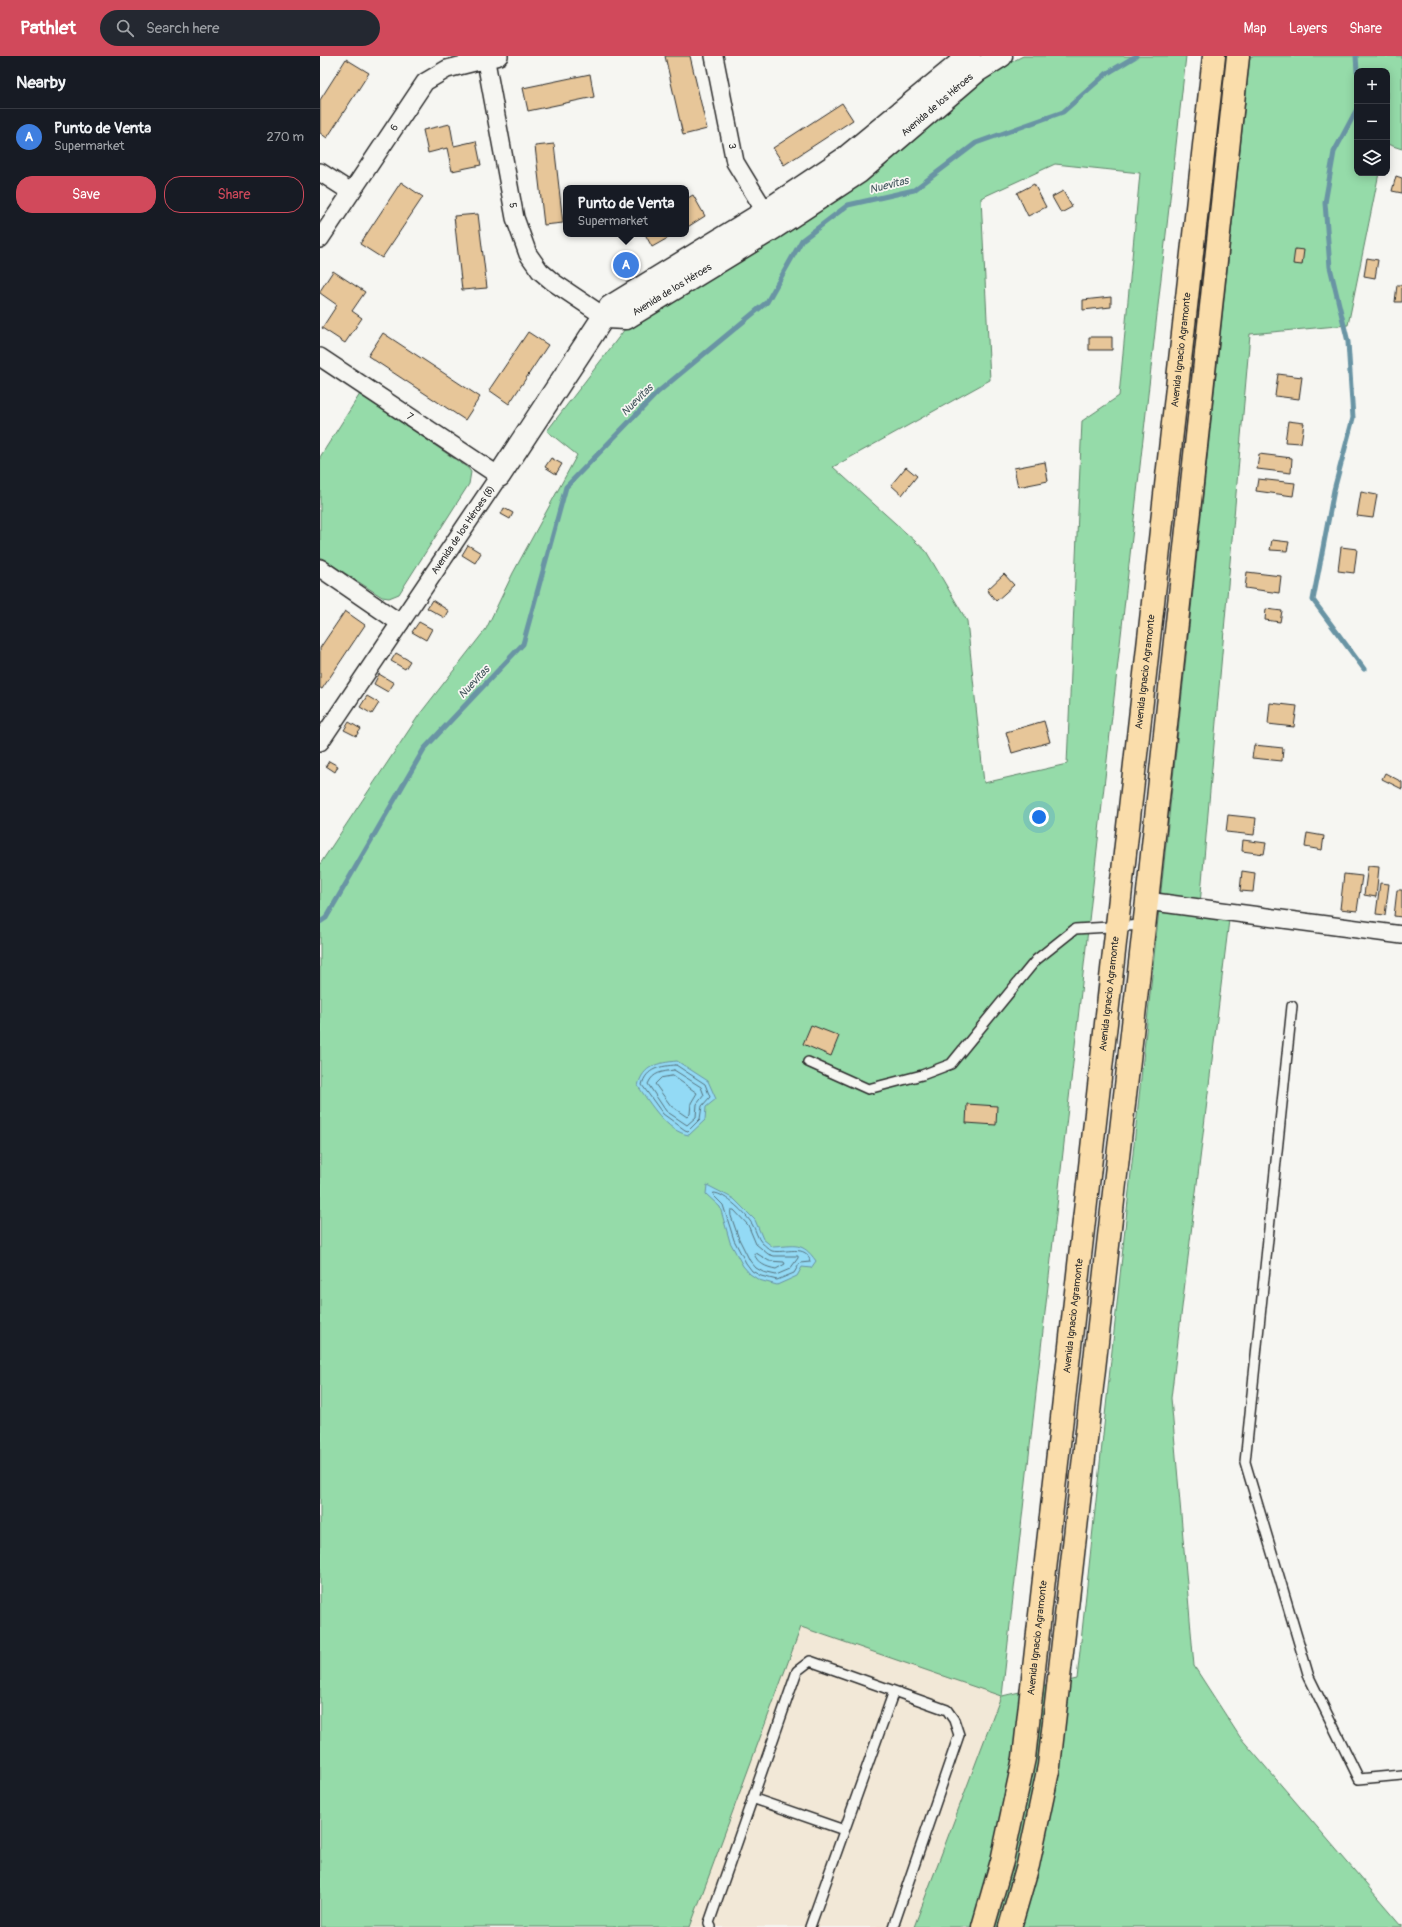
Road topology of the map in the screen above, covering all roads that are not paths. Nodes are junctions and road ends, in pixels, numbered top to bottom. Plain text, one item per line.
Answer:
1 (714, 56) edge
2 (969, 56) edge
3 (1001, 56) edge
4 (1214, 56) edge
5 (1238, 56) edge
6 (490, 57) edge
7 (320, 172) edge
8 (351, 192) junction
9 (770, 219) junction
10 (320, 239) edge
11 (605, 317) junction
12 (320, 357) edge
13 (499, 476) junction
14 (320, 568) edge
15 (400, 623) junction
16 (320, 742) edge
17 (1148, 901) junction
18 (1145, 925) junction
19 (1117, 928) junction
20 (1402, 935) edge
21 (1292, 1006) dead end
22 (808, 1062) dead end
23 (894, 1691) junction
24 (1402, 1775) edge
25 (752, 1798) junction
26 (844, 1830) junction
27 (711, 1927) edge
28 (810, 1927) edge
29 (893, 1927) edge
30 (983, 1927) edge
31 (1010, 1927) edge

1 - 9 street, 3
2 - 9 street, Avenida de los Héroes
3 - 9 street, Avenida de los Héroes
4 - 19 main road, Avenida Ignacio Agramonte
5 - 17 main road
6 - 8 street, 6
6 - 11 street, 5
7 - 8 street
8 - 10 street, 6
9 - 11 street, Avenida de los Héroes
11 - 13 street, Avenida de los Héroes (8)
12 - 13 street, 7
13 - 15 street, Avenida de los Héroes (8)
14 - 15 street
15 - 16 street, Avenida de los Héroes (8)
17 - 18 main road
17 - 20 street
18 - 19 lane
18 - 31 main road
19 - 22 lane
19 - 30 main road, Avenida Ignacio Agramonte
21 - 24 lane
23 - 25 lane
23 - 26 lane
23 - 29 lane
25 - 26 lane
25 - 27 lane
26 - 28 lane

